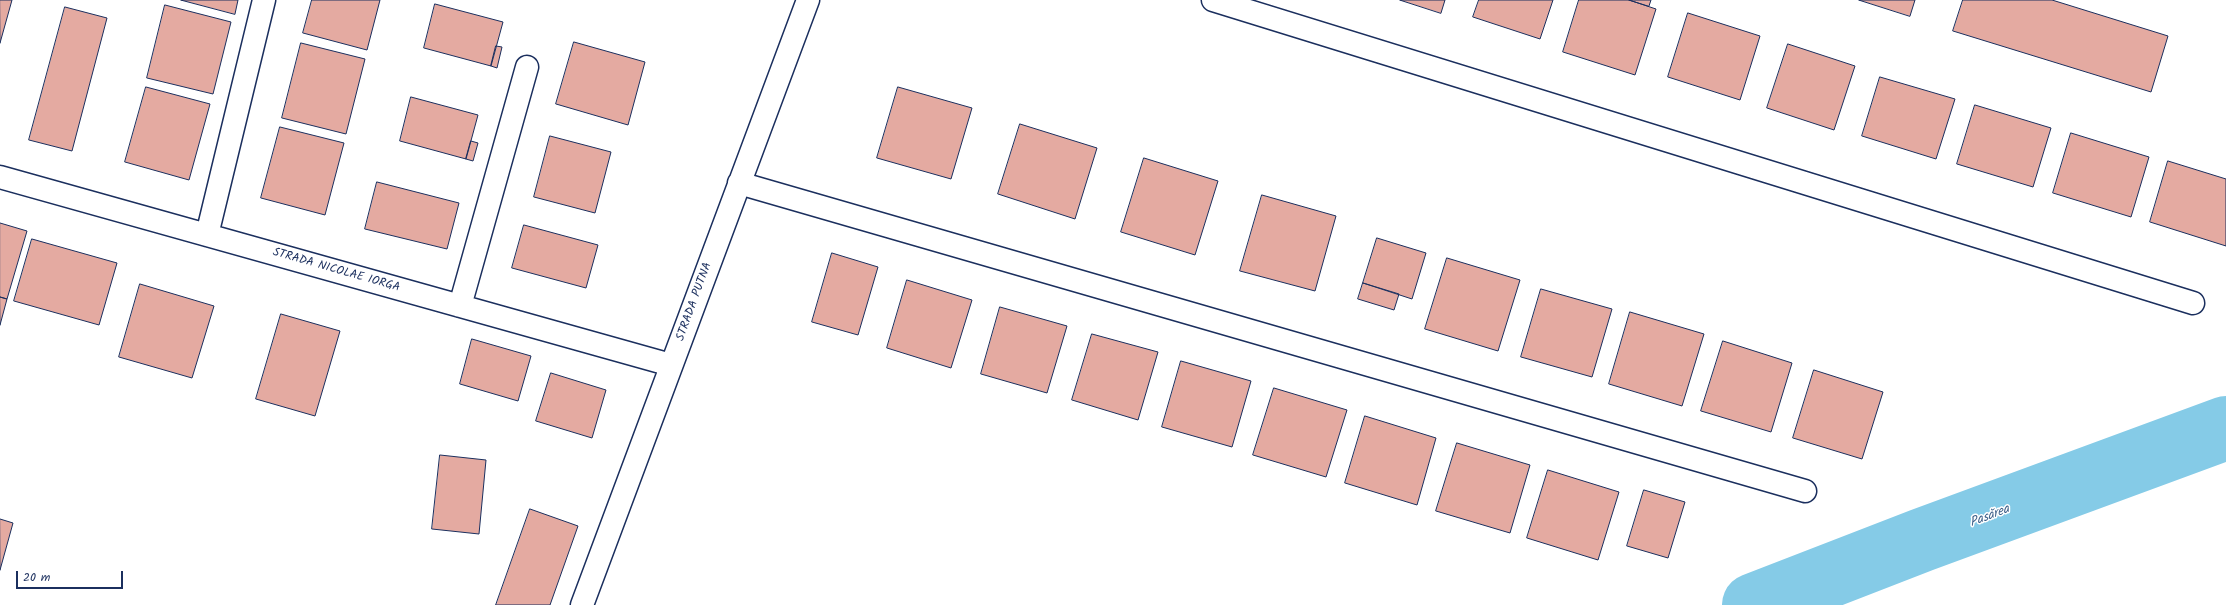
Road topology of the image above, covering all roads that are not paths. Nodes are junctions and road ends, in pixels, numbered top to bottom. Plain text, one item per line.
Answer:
1 (264, 0) edge
2 (808, 0) edge
3 (1213, 0) edge
4 (527, 67) dead end
5 (0, 177) edge
6 (739, 183) junction
7 (207, 235) junction
8 (2193, 303) dead end
9 (460, 306) junction
10 (671, 366) junction
11 (1805, 491) dead end
12 (582, 605) edge

1 - 7 street
2 - 6 street, STRADA PUTNA
3 - 8 street
4 - 9 street
5 - 7 street, STRADA NICOLAE IORGA
6 - 10 street, STRADA PUTNA
6 - 11 street
7 - 9 street, STRADA NICOLAE IORGA
9 - 10 street, STRADA NICOLAE IORGA
10 - 12 street, STRADA PUTNA

